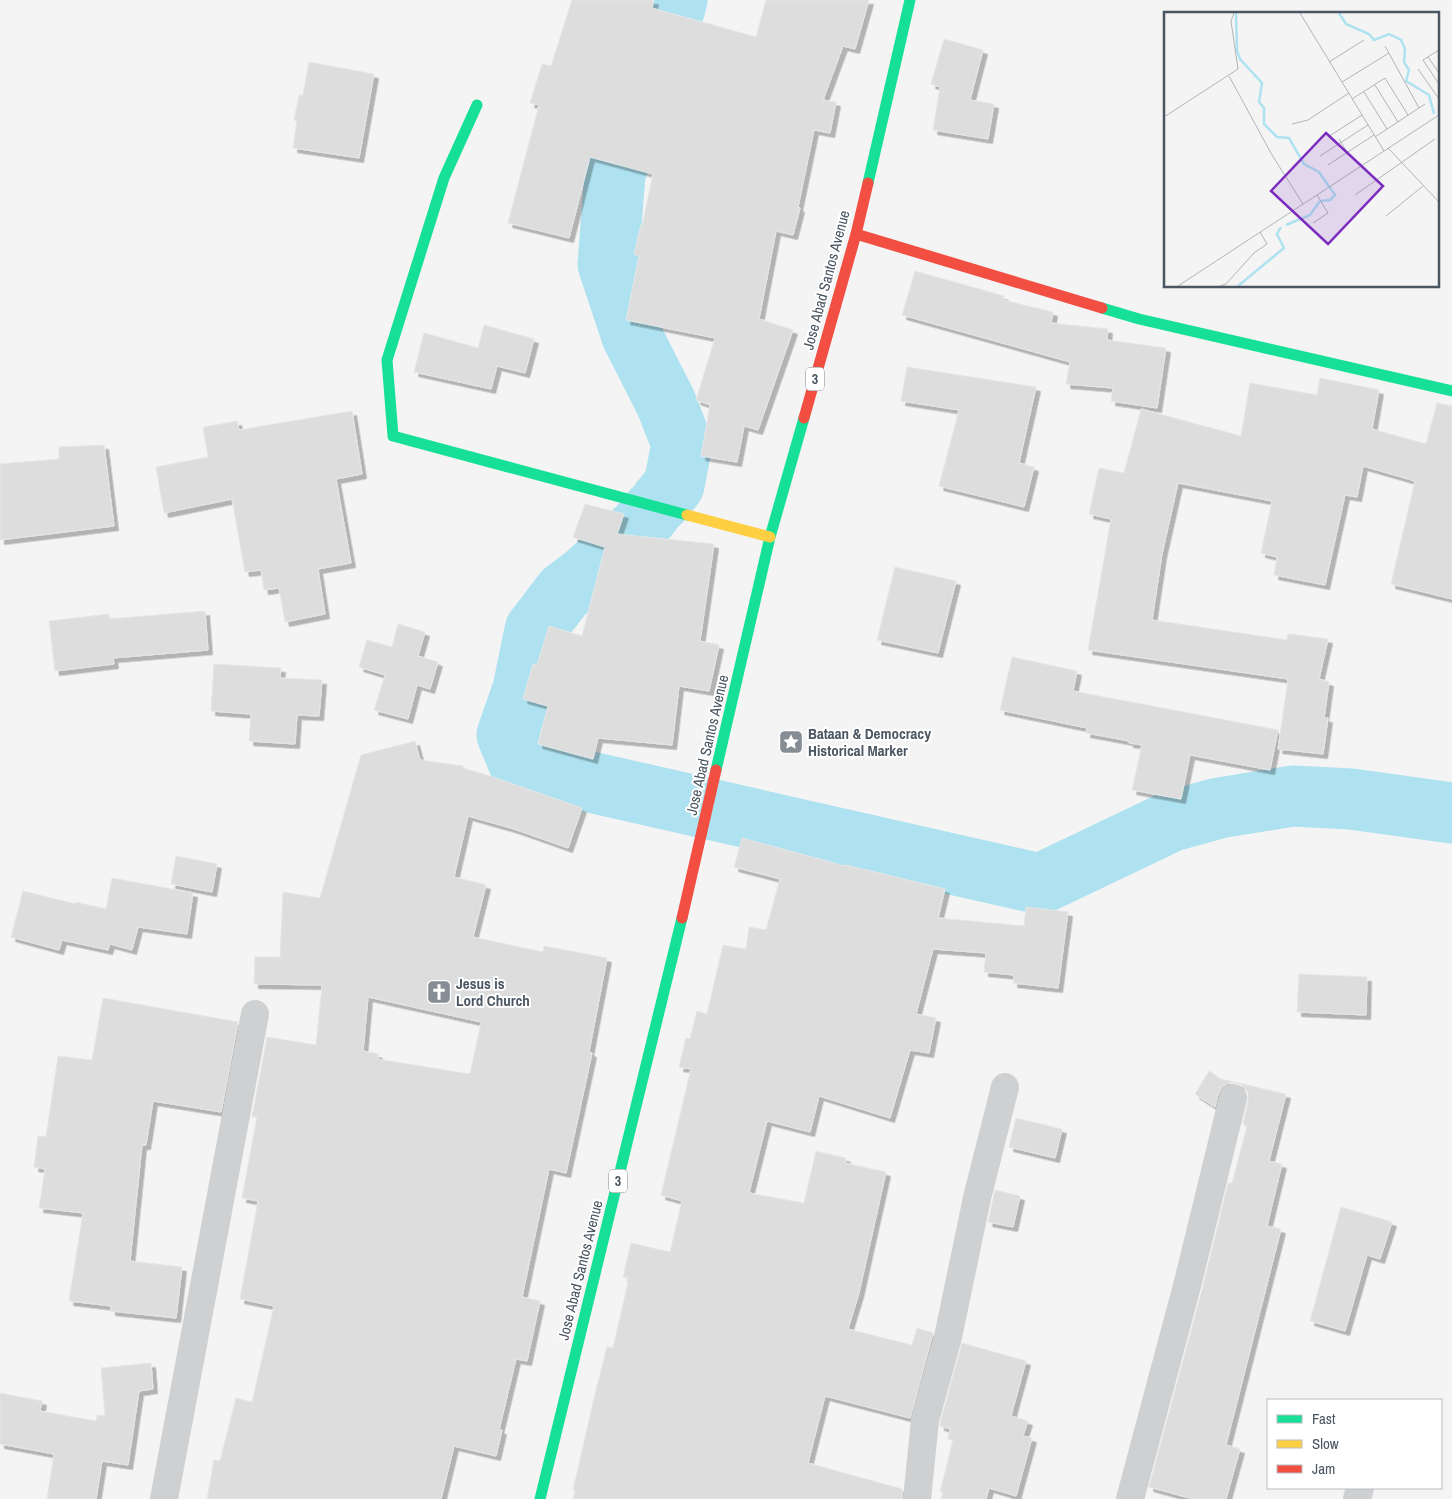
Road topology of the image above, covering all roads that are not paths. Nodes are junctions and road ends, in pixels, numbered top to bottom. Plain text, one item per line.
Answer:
1 (910, 0) edge
2 (477, 105) dead end
3 (856, 234) junction
4 (1452, 391) edge
5 (770, 537) junction
6 (255, 1014) dead end
7 (1005, 1087) dead end
8 (1233, 1098) dead end
9 (164, 1499) edge
10 (540, 1499) edge
11 (917, 1499) edge
12 (1130, 1499) edge

1 - 3 main road, Jose Abad Santos Avenue / 3
2 - 5 main road
3 - 4 main road
3 - 5 main road, Jose Abad Santos Avenue / 3
5 - 10 main road, Jose Abad Santos Avenue / 3
6 - 9 street
7 - 11 street
8 - 12 street

